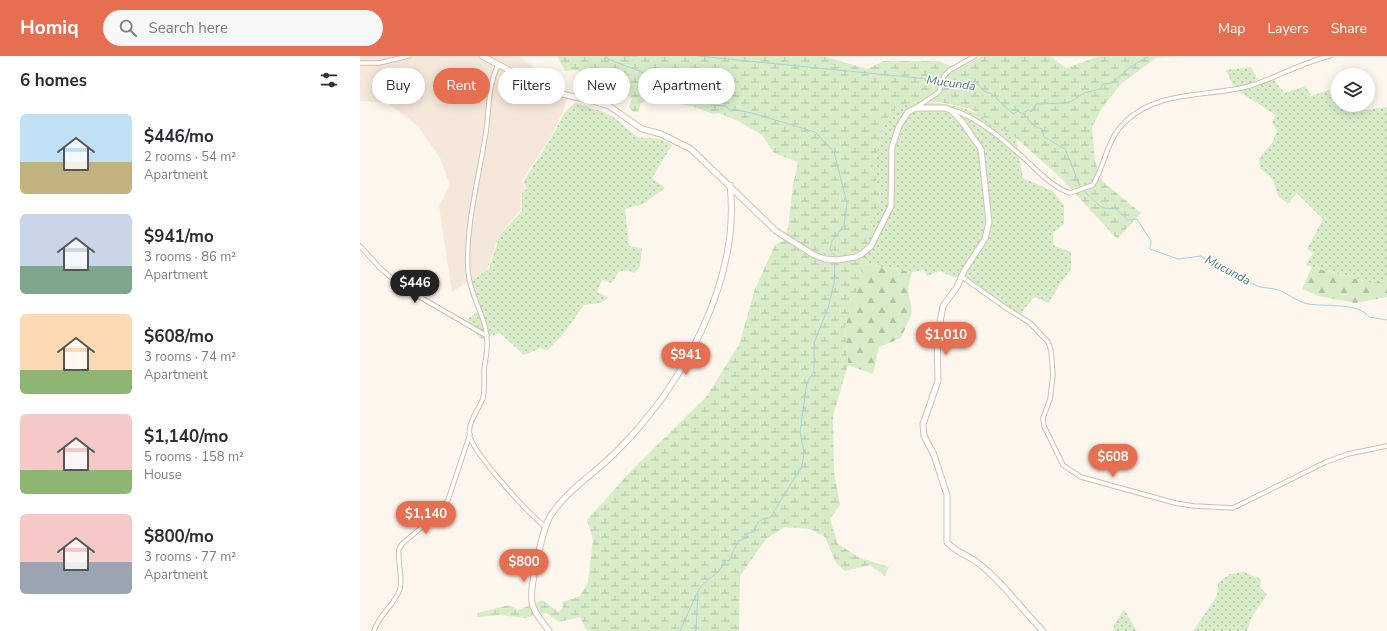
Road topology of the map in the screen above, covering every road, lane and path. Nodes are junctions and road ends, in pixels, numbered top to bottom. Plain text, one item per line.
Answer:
1 (409, 56) edge
2 (482, 56) edge
3 (975, 56) edge
4 (1330, 56) edge
5 (360, 63) edge
6 (498, 65) junction
7 (916, 108) junction
8 (949, 109) junction
9 (730, 185) junction
10 (360, 246) edge
11 (961, 276) junction
12 (487, 336) junction
13 (470, 434) junction
14 (1387, 446) edge
15 (546, 527) junction
16 (374, 631) edge
17 (549, 631) edge
18 (1043, 631) edge

1 - 5 street
2 - 6 main road
3 - 7 street
4 - 8 street
6 - 9 main road
6 - 12 street
7 - 8 main road
7 - 9 main road
8 - 11 main road
9 - 15 main road
10 - 12 street
11 - 14 street
11 - 18 main road
12 - 13 street
13 - 15 street
13 - 16 street
15 - 17 main road

